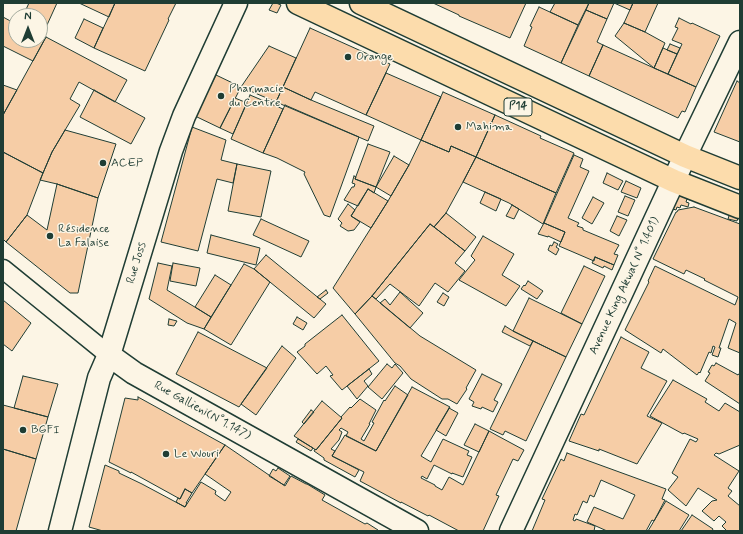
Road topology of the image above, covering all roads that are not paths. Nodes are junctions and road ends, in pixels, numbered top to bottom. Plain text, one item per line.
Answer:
1 (236, 3) edge
2 (298, 3) edge
3 (362, 3) edge
4 (740, 42) edge
5 (685, 156) junction
6 (740, 178) edge
7 (674, 181) junction
8 (740, 207) edge
9 (3, 269) edge
10 (108, 355) junction
11 (60, 531) edge
12 (417, 531) edge
13 (511, 531) edge

1 - 10 main road, Rue Joss
2 - 7 main road, P14
3 - 5 main road, P14
4 - 5 main road, Avenue King Akwa( N° 1.401)
5 - 6 main road, P14
5 - 7 main road, Avenue King Akwa( N° 1.401)
7 - 8 main road, P14
7 - 13 main road, Avenue King Akwa( N° 1.401)
9 - 10 street, Rue Gallieni(N°1.147)
10 - 11 main road, Rue Joss
10 - 12 main road, Rue Gallieni(N°1.147)

